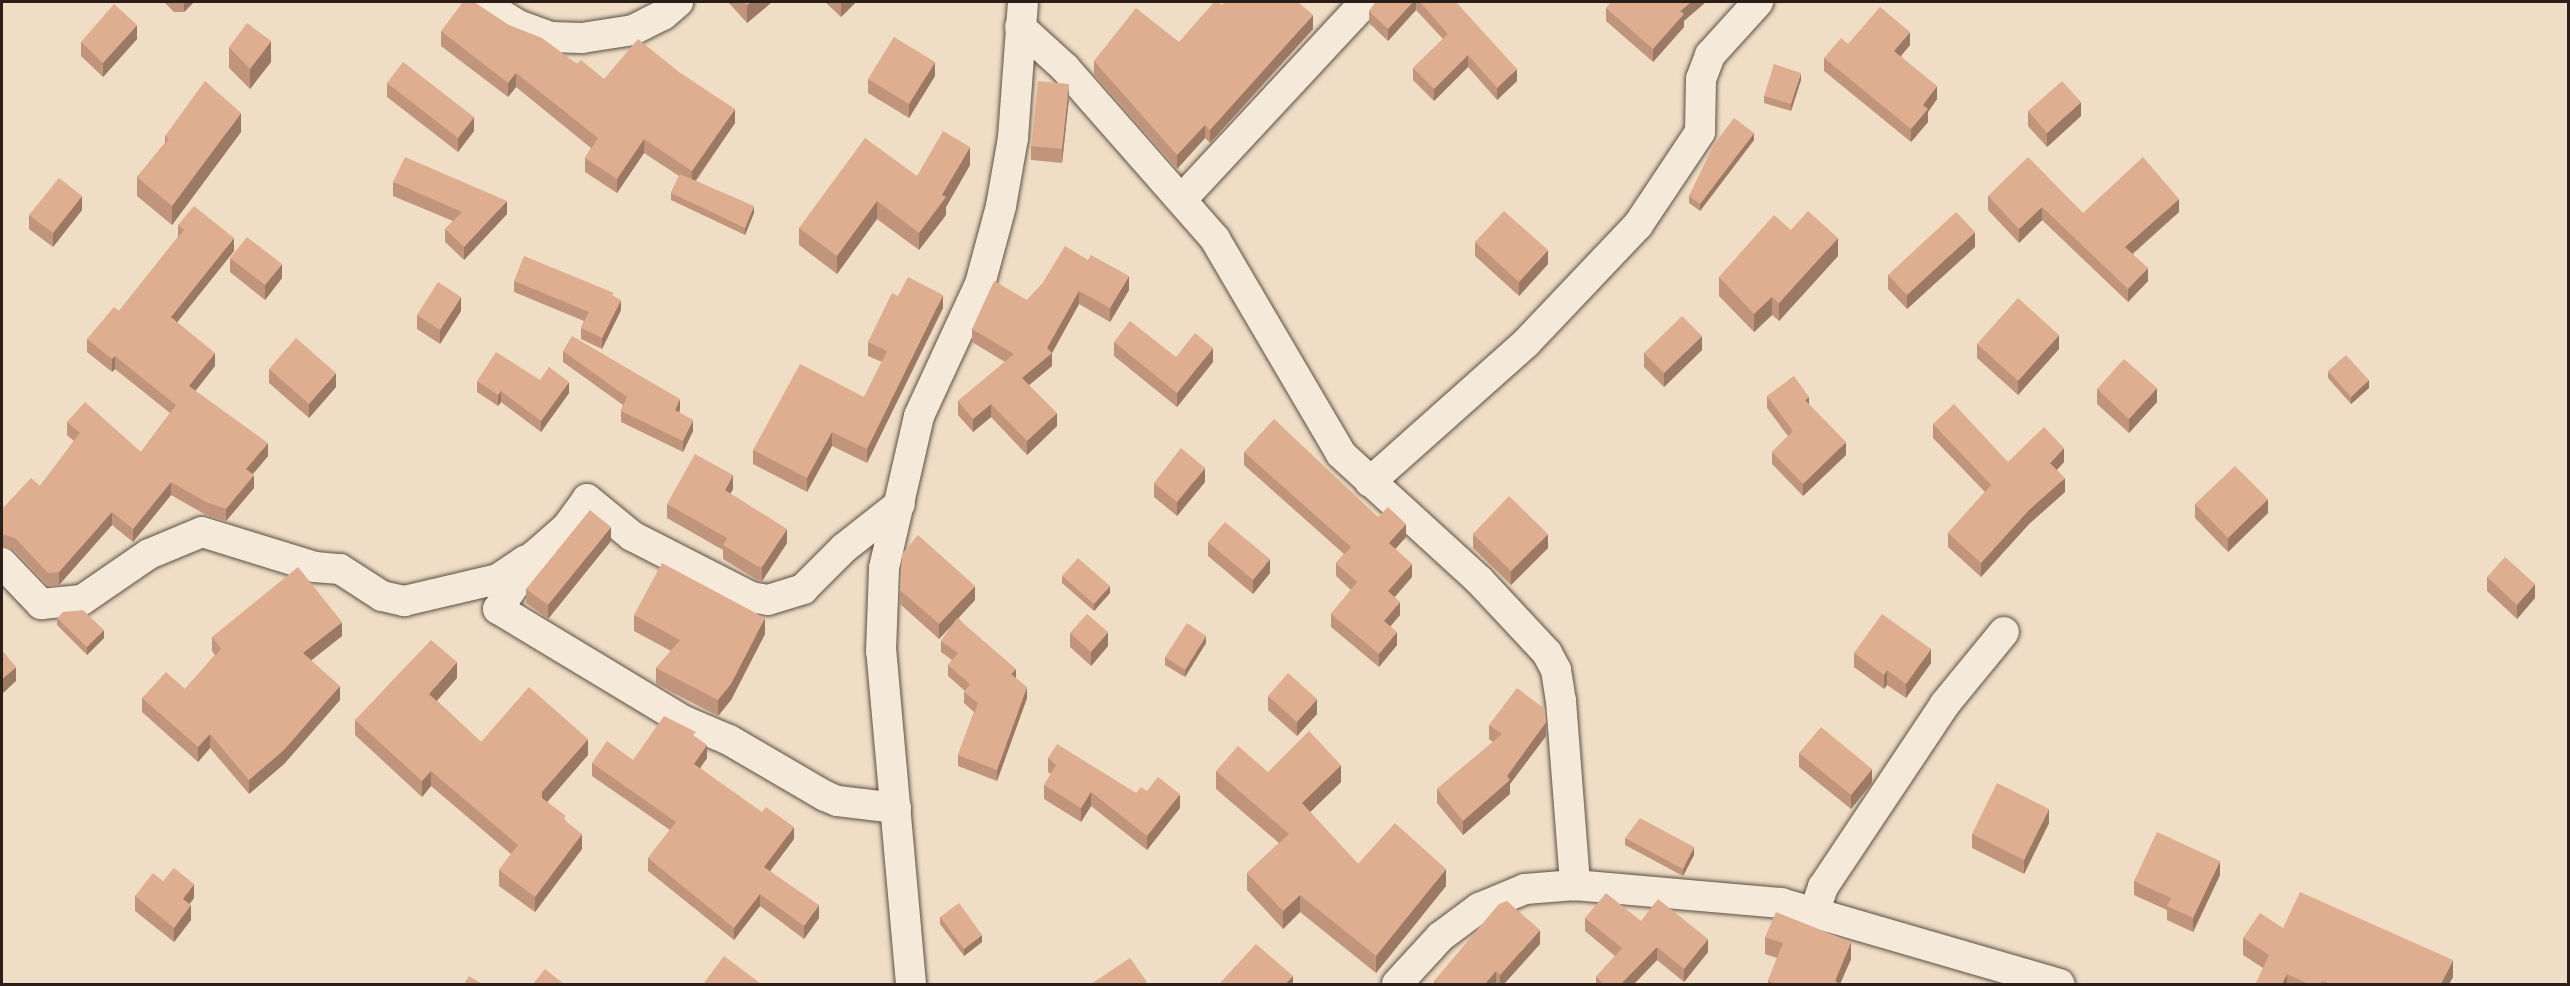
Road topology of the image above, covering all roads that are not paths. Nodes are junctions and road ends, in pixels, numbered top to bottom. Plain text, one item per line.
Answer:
1 (481, 2) edge
2 (678, 2) edge
3 (1365, 2) edge
4 (1758, 2) edge
5 (1021, 14) edge
6 (1183, 198) junction
7 (1370, 482) junction
8 (900, 504) junction
9 (534, 556) junction
10 (2, 563) edge
11 (2004, 632) dead end
12 (896, 808) junction
13 (1575, 885) junction
14 (1814, 913) junction
15 (911, 984) edge
16 (1397, 984) edge
17 (2059, 984) edge

1 - 2 street
3 - 6 street
4 - 7 street
5 - 6 street
5 - 8 street
6 - 7 street
7 - 13 street
8 - 9 street
8 - 12 street
9 - 10 street
9 - 12 street
11 - 14 street
12 - 15 street
13 - 14 street
13 - 16 street
14 - 17 street

